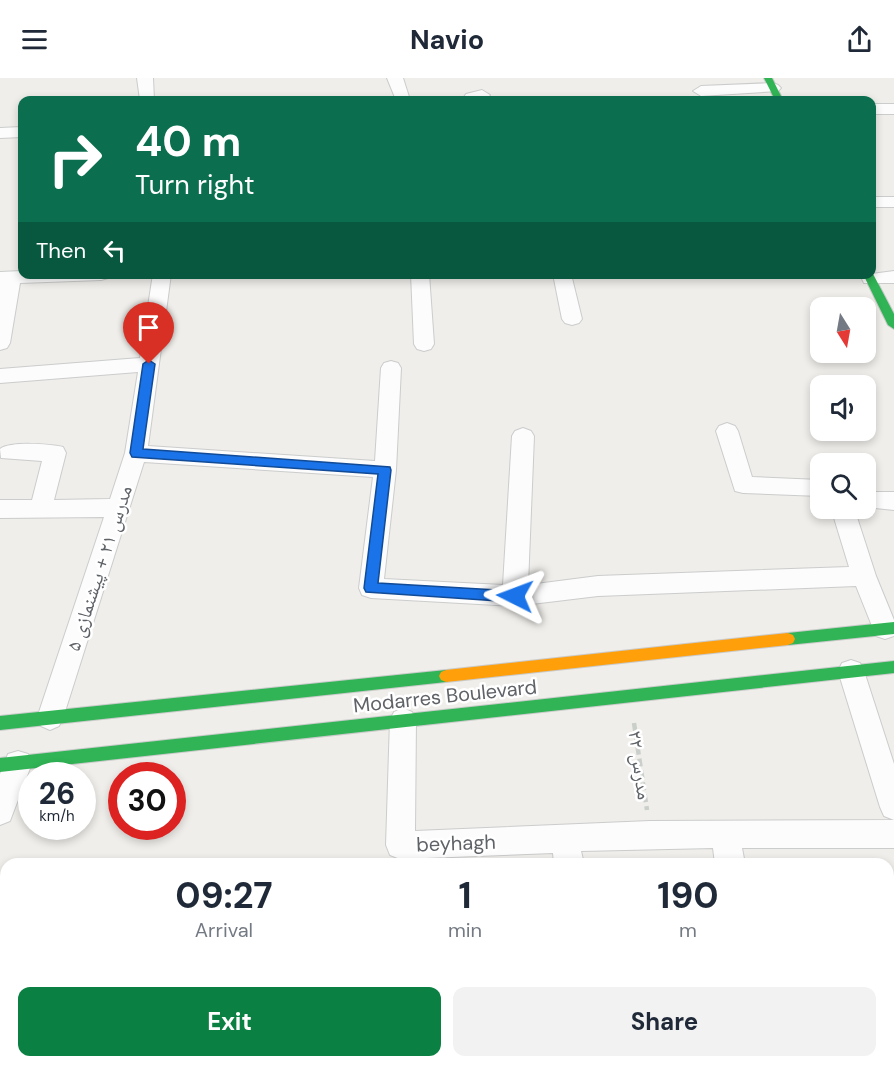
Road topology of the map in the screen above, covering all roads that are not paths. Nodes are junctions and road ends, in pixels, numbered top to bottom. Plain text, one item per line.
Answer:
1 (145, 78) edge
2 (395, 78) edge
3 (773, 89) edge
4 (701, 91) dead end
5 (147, 96) edge
6 (402, 96) edge
7 (876, 109) edge
8 (894, 109) edge
9 (18, 132) edge
10 (0, 133) edge
11 (876, 202) edge
12 (894, 202) edge
13 (876, 277) edge
14 (894, 277) edge
15 (5, 278) edge
16 (161, 279) edge
17 (420, 279) edge
18 (563, 279) edge
19 (870, 279) edge
20 (572, 319) dead end
21 (894, 325) edge
22 (0, 343) edge
23 (424, 344) dead end
24 (149, 364) junction
25 (391, 368) dead end
26 (0, 376) edge
27 (727, 430) dead end
28 (523, 436) dead end
29 (9, 452) dead end
30 (136, 453) junction
31 (385, 470) junction
32 (810, 488) edge
33 (41, 508) junction
34 (118, 508) junction
35 (0, 509) edge
36 (846, 519) edge
37 (864, 576) junction
38 (515, 596) junction
39 (890, 629) edge
40 (894, 667) edge
41 (851, 671) junction
42 (51, 718) junction
43 (403, 720) junction
44 (0, 723) edge
45 (9, 764) edge
46 (894, 807) edge
47 (0, 812) edge
48 (724, 834) junction
49 (894, 834) edge
50 (567, 851) edge
51 (729, 858) edge

1 - 5 street
2 - 6 street
3 - 4 street
7 - 8 street
9 - 10 street
11 - 12 street
13 - 14 street
15 - 22 street
16 - 24 street, مدرس ۲۱ + پیشنمازی ۵
17 - 23 street
18 - 20 street
19 - 21 main road
24 - 26 street
24 - 30 street, مدرس ۲۱ + پیشنمازی ۵
25 - 31 street
27 - 32 street
28 - 38 street
29 - 33 street
30 - 31 street
30 - 34 street, مدرس ۲۱ + پیشنمازی ۵
31 - 38 street
33 - 34 street
33 - 35 street
34 - 42 street, مدرس ۲۱ + پیشنمازی ۵
36 - 37 street
37 - 38 street
37 - 39 street
39 - 42 main road, Modarres Boulevard
40 - 41 main road, Modarres Boulevard
41 - 43 main road, Modarres Boulevard
41 - 46 street
42 - 44 main road, Modarres Boulevard
43 - 45 main road, Modarres Boulevard
43 - 50 street, beyhagh
45 - 47 street
48 - 49 street, beyhagh
48 - 50 street, beyhagh
48 - 51 street

